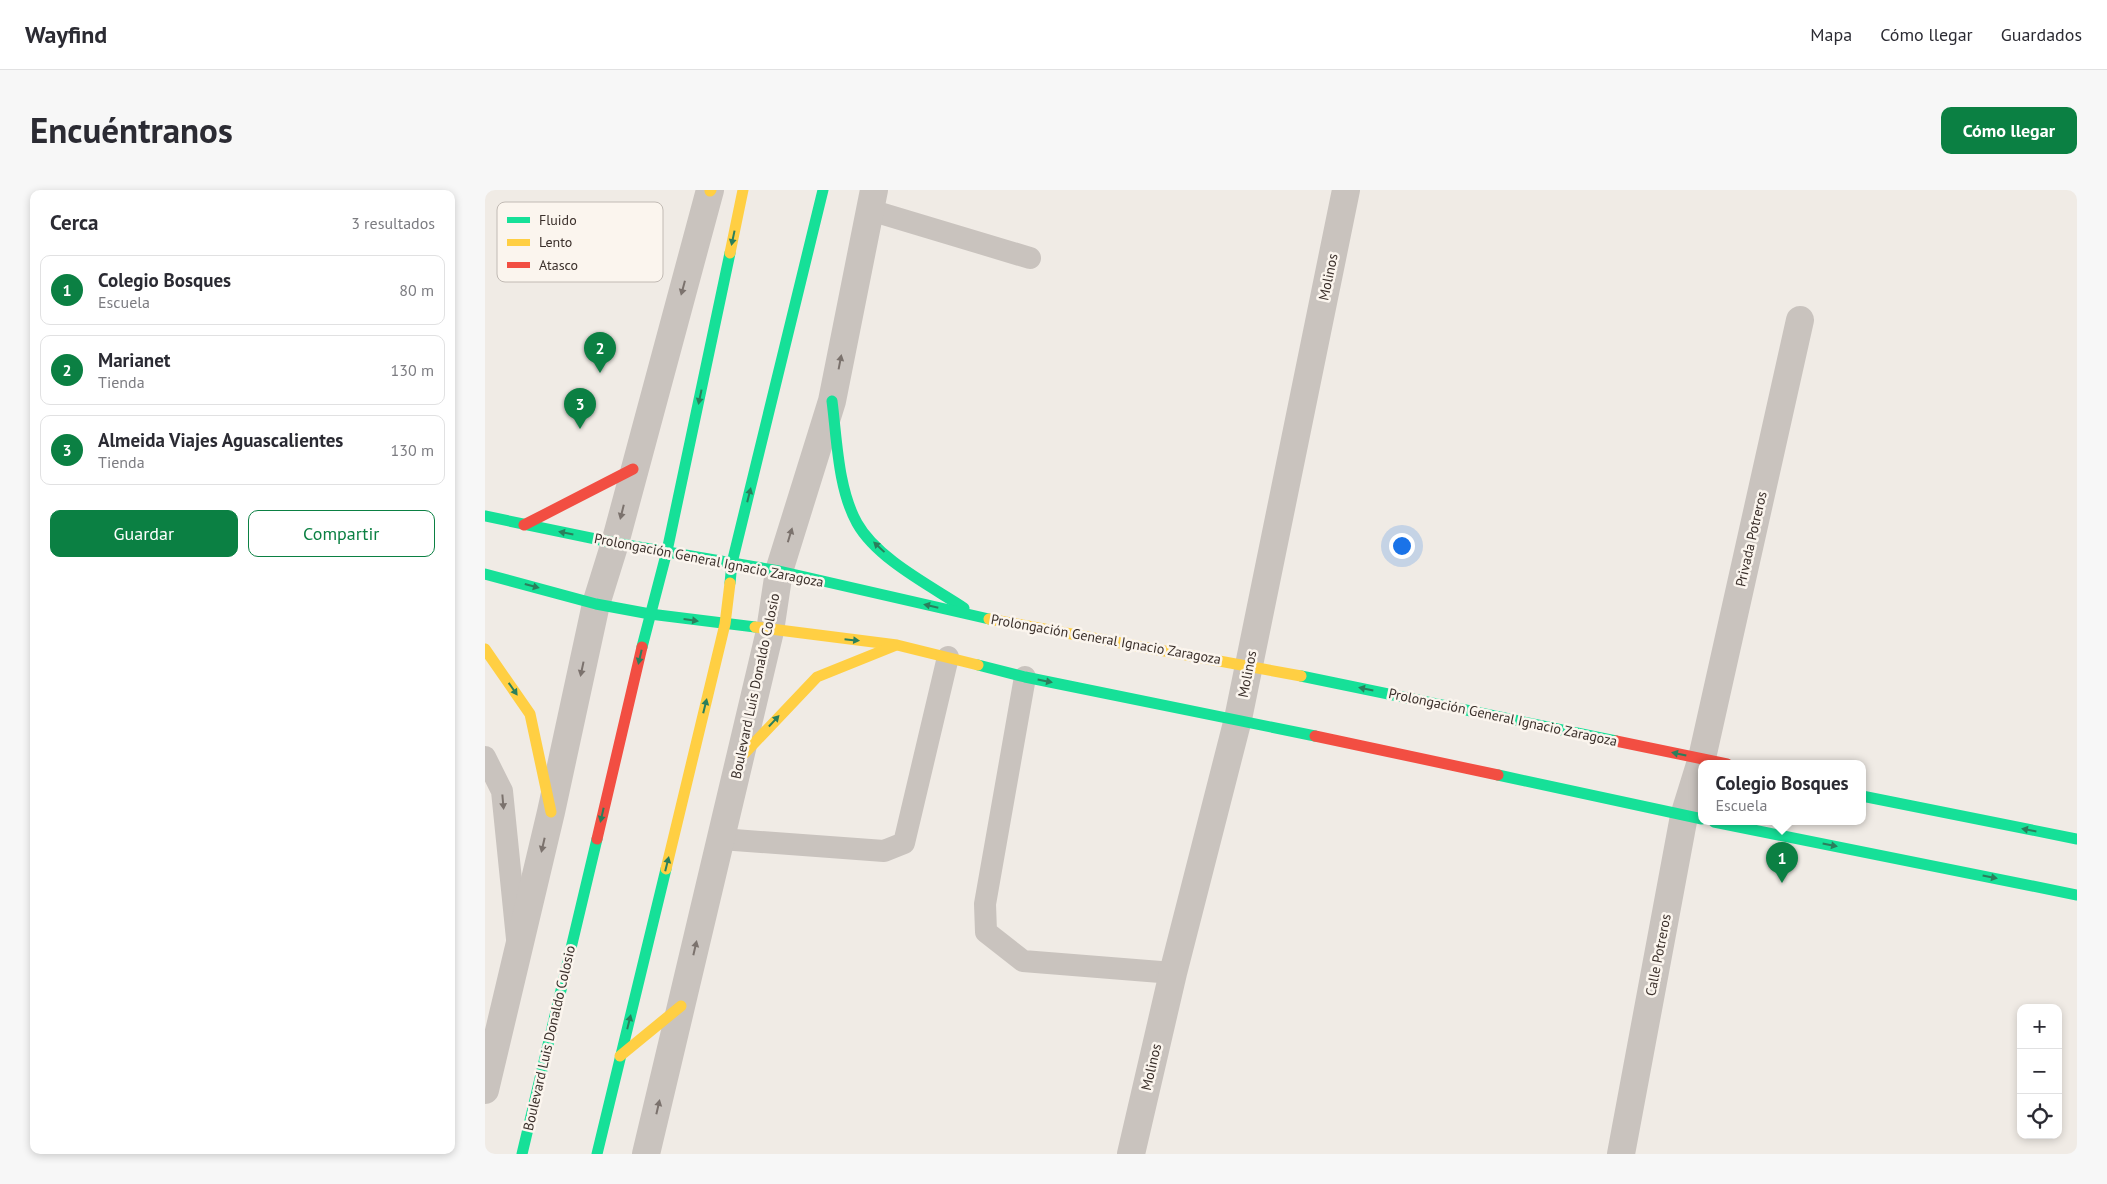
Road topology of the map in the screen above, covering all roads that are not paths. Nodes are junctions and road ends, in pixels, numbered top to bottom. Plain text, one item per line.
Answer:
1 (710, 190) edge
2 (743, 190) edge
3 (823, 190) edge
4 (1346, 190) edge
5 (872, 200) edge
6 (1030, 258) dead end
7 (1800, 320) dead end
8 (832, 401) junction
9 (633, 469) junction
10 (485, 516) edge
11 (524, 524) junction
12 (615, 543) junction
13 (667, 551) junction
14 (732, 562) junction
15 (779, 571) junction
16 (485, 574) edge
17 (596, 604) junction
18 (650, 614) junction
19 (975, 616) junction
20 (725, 624) junction
21 (770, 631) junction
22 (897, 645) junction
23 (485, 649) edge
24 (948, 658) junction
25 (1249, 665) junction
26 (1025, 677) junction
27 (1238, 719) junction
28 (485, 757) edge
29 (741, 757) junction
30 (1709, 760) edge
31 (1714, 760) edge
32 (1866, 797) edge
33 (1698, 804) edge
34 (551, 812) junction
35 (1693, 818) edge
36 (1729, 825) edge
37 (721, 839) junction
38 (2077, 839) edge
39 (2077, 895) edge
40 (518, 954) junction
41 (1173, 973) junction
42 (681, 1006) junction
43 (620, 1056) junction
44 (485, 1090) edge
45 (522, 1154) edge
46 (597, 1154) edge
47 (646, 1154) edge
48 (1131, 1154) edge
49 (1621, 1154) edge

1 -> 9 street
2 -> 13 street, Boulevard Luis Donaldo Colosio
14 -> 3 street
4 - 25 street, Molinos
5 - 6 lane
8 -> 5 street, Boulevard Luis Donaldo Colosio
7 - 31 street, Privada Potreros
15 -> 8 street, Boulevard Luis Donaldo Colosio
19 -> 8 street
9 - 11 street
9 -> 12 street
10 - 11 street, Prolongación General Ignacio Zaragoza
12 -> 11 street, Prolongación General Ignacio Zaragoza
12 - 13 street, Prolongación General Ignacio Zaragoza
12 - 17 street
13 - 14 street, Prolongación General Ignacio Zaragoza
13 - 18 street, Boulevard Luis Donaldo Colosio
14 - 15 street, Prolongación General Ignacio Zaragoza
14 - 20 street
19 -> 15 street, Prolongación General Ignacio Zaragoza
15 - 21 street, Boulevard Luis Donaldo Colosio
16 -> 17 street
17 - 18 street
17 -> 34 street
18 -> 20 street
18 -> 45 street, Boulevard Luis Donaldo Colosio
19 - 25 street, Prolongación General Ignacio Zaragoza
20 - 21 street
43 -> 20 street
21 -> 22 street
21 - 29 street, Boulevard Luis Donaldo Colosio
22 - 24 street
29 -> 22 street
23 -> 34 street
24 - 26 street
24 - 37 lane
25 - 27 street, Molinos
30 -> 25 street, Prolongación General Ignacio Zaragoza
26 -> 27 street
26 - 41 lane
27 - 35 street
27 - 41 street, Molinos
28 -> 40 lane
29 - 37 street, Boulevard Luis Donaldo Colosio
38 -> 32 street
33 - 35 street, Calle Potreros
34 -> 40 street
35 - 49 street, Calle Potreros
36 -> 39 street
42 -> 37 street, Boulevard Luis Donaldo Colosio
40 - 44 street
41 - 48 street, Molinos
42 - 43 street
47 -> 42 street, Boulevard Luis Donaldo Colosio
43 - 46 street

